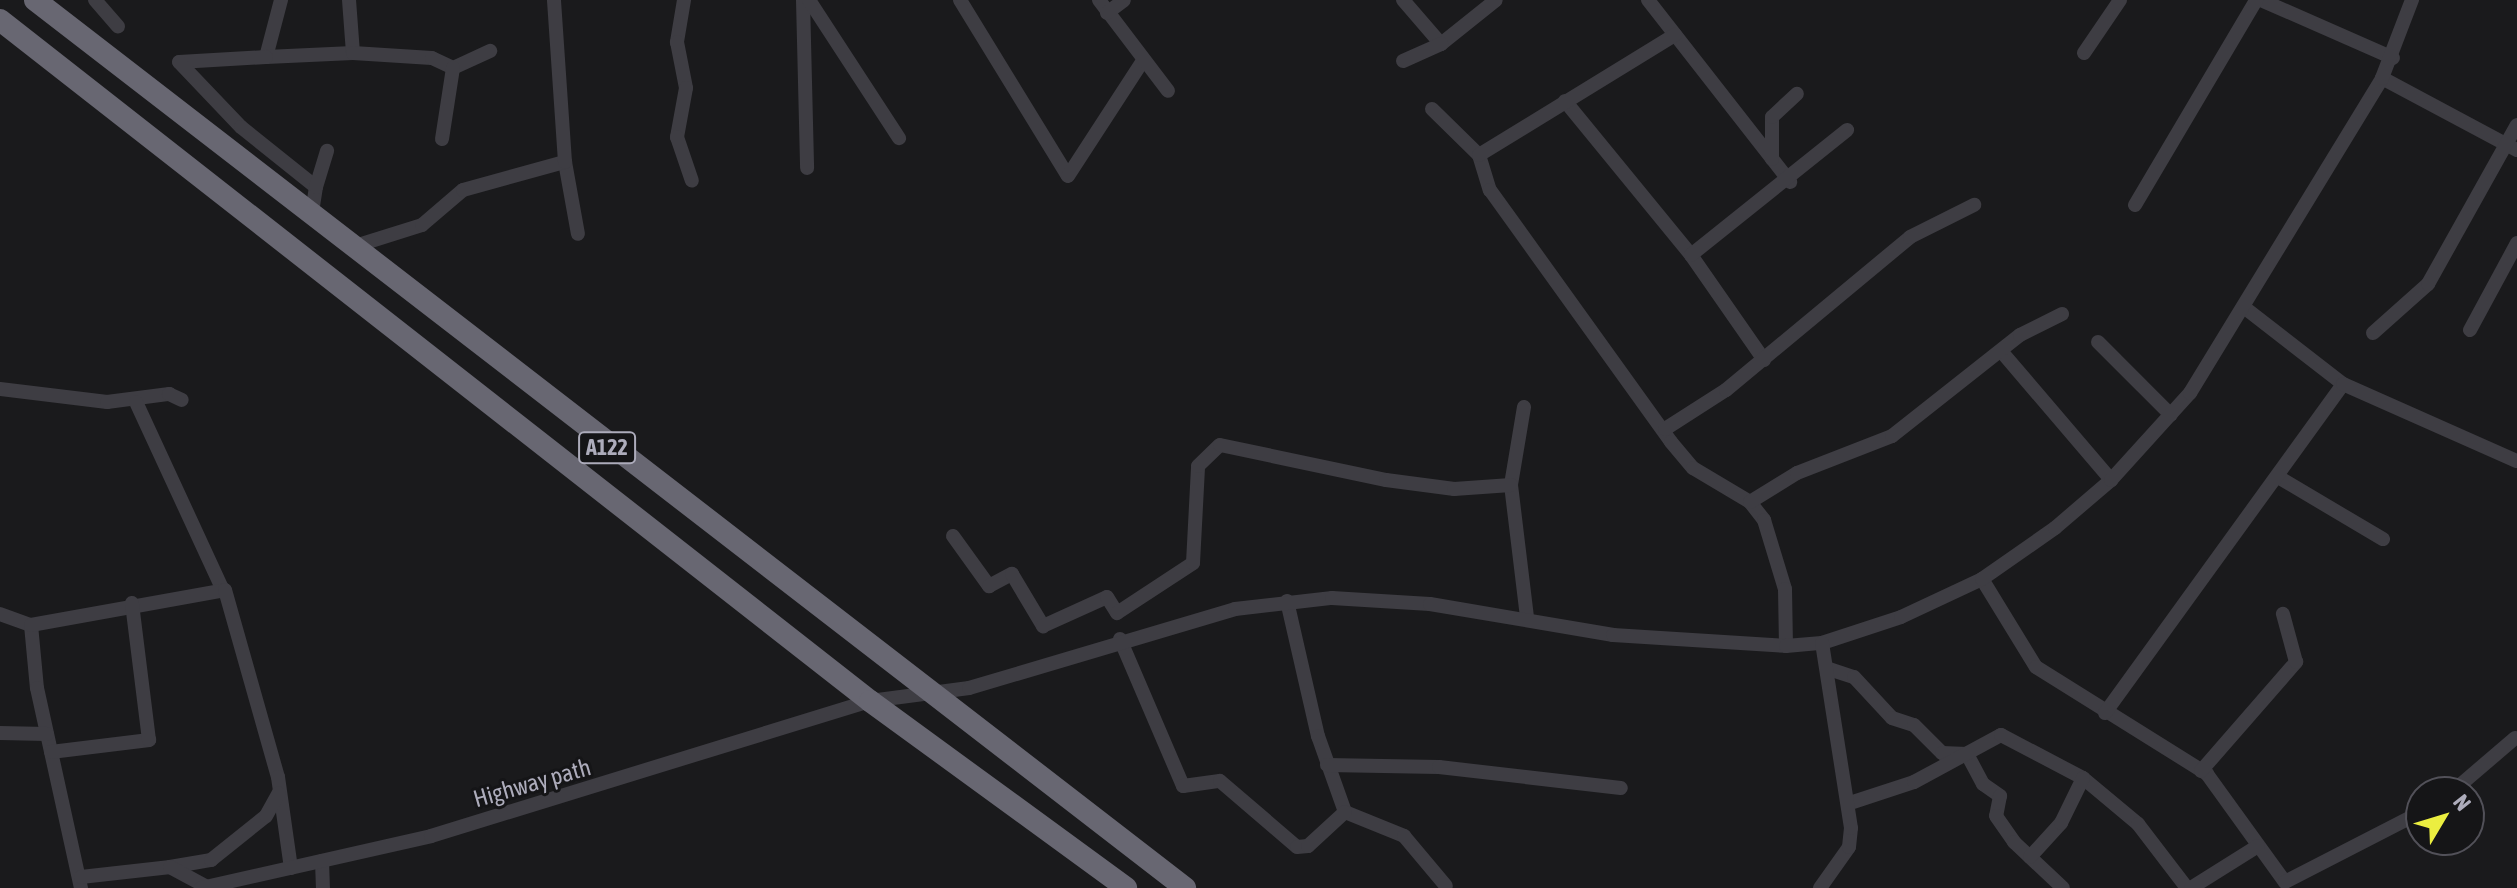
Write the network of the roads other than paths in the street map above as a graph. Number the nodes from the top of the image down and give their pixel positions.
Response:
1 (35, 0) edge
2 (95, 0) edge
3 (281, 0) edge
4 (349, 0) edge
5 (554, 0) edge
6 (684, 0) edge
7 (806, 0) edge
8 (960, 0) edge
9 (1124, 0) edge
10 (1403, 0) edge
11 (1496, 0) edge
12 (1648, 0) edge
13 (2120, 0) edge
14 (2258, 0) edge
15 (2412, 0) edge
16 (1103, 6) edge
17 (0, 20) edge
18 (118, 26) dead end
19 (1675, 35) junction
20 (1441, 44) junction
21 (490, 51) dead end
22 (353, 53) junction
23 (2084, 53) dead end
24 (266, 57) junction
25 (2393, 58) junction
26 (1403, 61) dead end
27 (1142, 62) junction
28 (453, 68) junction
29 (2382, 78) junction
30 (1168, 91) dead end
31 (1797, 94) dead end
32 (1565, 101) junction
33 (1432, 109) dead end
34 (2517, 125) edge
35 (1847, 130) dead end
36 (899, 138) dead end
37 (442, 139) dead end
38 (2512, 145) edge
39 (327, 151) dead end
40 (1479, 155) junction
41 (1772, 159) junction
42 (565, 162) junction
43 (807, 168) dead end
44 (692, 181) dead end
45 (1790, 182) junction
46 (316, 187) junction
47 (1974, 205) dead end
48 (2135, 205) dead end
49 (311, 217) junction
50 (578, 234) dead end
51 (2517, 243) edge
52 (352, 247) junction
53 (1691, 255) junction
54 (2245, 308) junction
55 (2062, 314) dead end
56 (2470, 330) dead end
57 (2373, 333) dead end
58 (2098, 342) dead end
59 (2001, 351) junction
60 (1764, 360) junction
61 (2343, 384) junction
62 (0, 389) edge
63 (182, 400) dead end
64 (136, 402) junction
65 (1524, 407) dead end
66 (2171, 415) junction
67 (1665, 429) junction
68 (2517, 461) edge
69 (2278, 477) junction
70 (2111, 480) junction
71 (1511, 485) junction
72 (1750, 502) junction
73 (953, 536) dead end
74 (2383, 539) dead end
75 (1982, 579) junction
76 (222, 588) junction
77 (1287, 601) junction
78 (132, 603) junction
79 (0, 614) edge
80 (2283, 614) dead end
81 (1527, 618) junction
82 (31, 625) junction
83 (1120, 639) junction
84 (1822, 643) junction
85 (1786, 646) junction
86 (1829, 669) junction
87 (923, 689) junction
88 (2121, 698) junction
89 (870, 701) junction
90 (2105, 713) junction
91 (0, 733) edge
92 (47, 734) junction
93 (2515, 738) dead end
94 (51, 752) junction
95 (1967, 754) junction
96 (2174, 760) junction
97 (1327, 765) junction
98 (2201, 771) junction
99 (2471, 776) edge
100 (2083, 778) junction
101 (1621, 788) dead end
102 (279, 793) junction
103 (1850, 803) junction
104 (1345, 812) junction
105 (2405, 821) edge
106 (2258, 846) junction
107 (2030, 857) junction
108 (322, 861) junction
109 (170, 867) junction
110 (291, 868) junction
111 (81, 882) edge
112 (1446, 886) dead end
113 (204, 888) edge
114 (323, 888) edge
115 (1126, 888) edge
116 (1185, 888) edge
117 (1820, 888) edge
118 (2063, 888) edge
119 (2189, 888) edge

1 - 49 highway, A122
2 - 18 street
3 - 24 street
4 - 22 street
5 - 42 street
6 - 44 street
7 - 36 street
7 - 43 street
8 - 27 street
9 - 16 street
10 - 20 street
11 - 20 street
12 - 19 street
13 - 23 street
14 - 25 street
14 - 48 street
15 - 25 street, Highway path
16 - 27 street
17 - 89 highway, A122
19 - 32 street
19 - 41 street
20 - 26 street
21 - 28 street
22 - 24 street
22 - 28 street
24 - 46 street
25 - 29 street, Highway path
27 - 30 street
28 - 37 street
29 - 38 street
29 - 54 street, Highway path
31 - 41 street
32 - 40 street
32 - 53 street
33 - 40 street
34 - 38 street
35 - 45 street
38 - 57 street
39 - 46 street
40 - 67 street
41 - 45 street
42 - 50 street
42 - 52 street
45 - 53 street
46 - 49 street
47 - 60 street
49 - 52 highway, A122
51 - 56 street
52 - 87 highway, A122
53 - 60 street
54 - 61 street
54 - 66 street, Highway path
55 - 59 street
58 - 66 street
59 - 70 street
59 - 72 street
60 - 67 street
61 - 68 street
61 - 69 street
62 - 64 street
63 - 64 street
64 - 76 street
65 - 71 street
66 - 70 street, Highway path
67 - 72 street
69 - 74 street
69 - 88 street
70 - 75 street, Highway path
71 - 73 street
71 - 81 street
72 - 85 street
75 - 84 street, Highway path
75 - 90 street
76 - 78 street
76 - 102 street
77 - 81 street, Highway path
77 - 83 street, Highway path
77 - 97 street
78 - 82 street
78 - 94 street
79 - 82 street
80 - 98 street
81 - 85 street, Highway path
82 - 92 street
83 - 87 street, Highway path
83 - 104 street
84 - 85 street, Highway path
84 - 86 street
86 - 95 street
86 - 103 street
87 - 89 street, Highway path
87 - 116 highway, A122
88 - 90 street
88 - 96 street
89 - 108 street, Highway path
89 - 115 highway, A122
90 - 96 street
91 - 92 street
92 - 94 street
93 - 99 street
94 - 111 street
95 - 100 street
95 - 103 street
95 - 107 street
96 - 98 street
97 - 101 street
97 - 104 street
98 - 106 street
100 - 107 street
100 - 119 street
102 - 109 street
102 - 110 street
103 - 117 street
104 - 112 street
105 - 106 street
106 - 119 street
107 - 118 street
108 - 110 street, Highway path
108 - 114 street
109 - 111 street
109 - 113 street
110 - 113 street, Highway path

